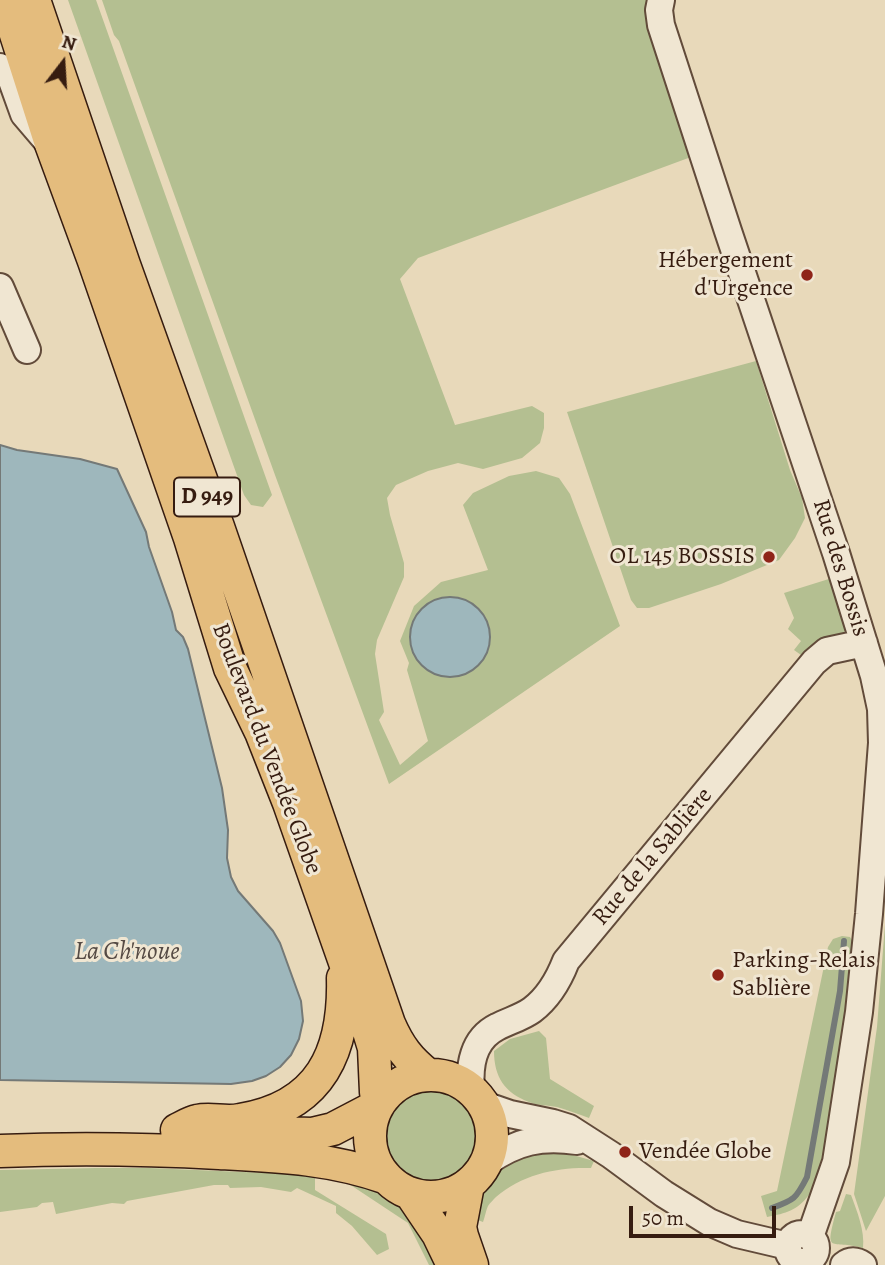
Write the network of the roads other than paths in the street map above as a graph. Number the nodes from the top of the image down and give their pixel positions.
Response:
1 (5, 0) edge
2 (34, 0) edge
3 (661, 0) edge
4 (0, 67) edge
5 (51, 144) junction
6 (0, 287) edge
7 (27, 350) dead end
8 (864, 643) junction
9 (342, 955) junction
10 (429, 1075) junction
11 (477, 1097) junction
12 (378, 1105) junction
13 (0, 1129) edge
14 (177, 1130) junction
15 (593, 1144) junction
16 (0, 1151) edge
17 (477, 1173) junction
18 (399, 1186) junction
19 (812, 1251) edge
20 (453, 1265) edge
21 (472, 1265) edge
22 (844, 1265) edge
23 (863, 1265) edge

1 - 5 main road, Boulevard du Vendée Globe / D 949
2 - 10 main road, Boulevard du Vendée Globe / D 949
3 - 8 street, Rue des Bossis
4 - 5 street
5 - 9 main road, Boulevard du Vendée Globe / D 949
6 - 7 street
8 - 11 street, Rue de la Sablière
8 - 19 street, Rue des Bossis
9 - 12 main road, Boulevard du Vendée Globe / D 949
9 - 14 main road
10 - 11 main road
10 - 12 main road
11 - 15 street
11 - 17 main road
12 - 14 main road
12 - 18 main road
13 - 14 main road
15 - 17 street
15 - 19 street
16 - 18 main road
17 - 18 main road
17 - 21 main road
18 - 20 main road
22 - 23 street

